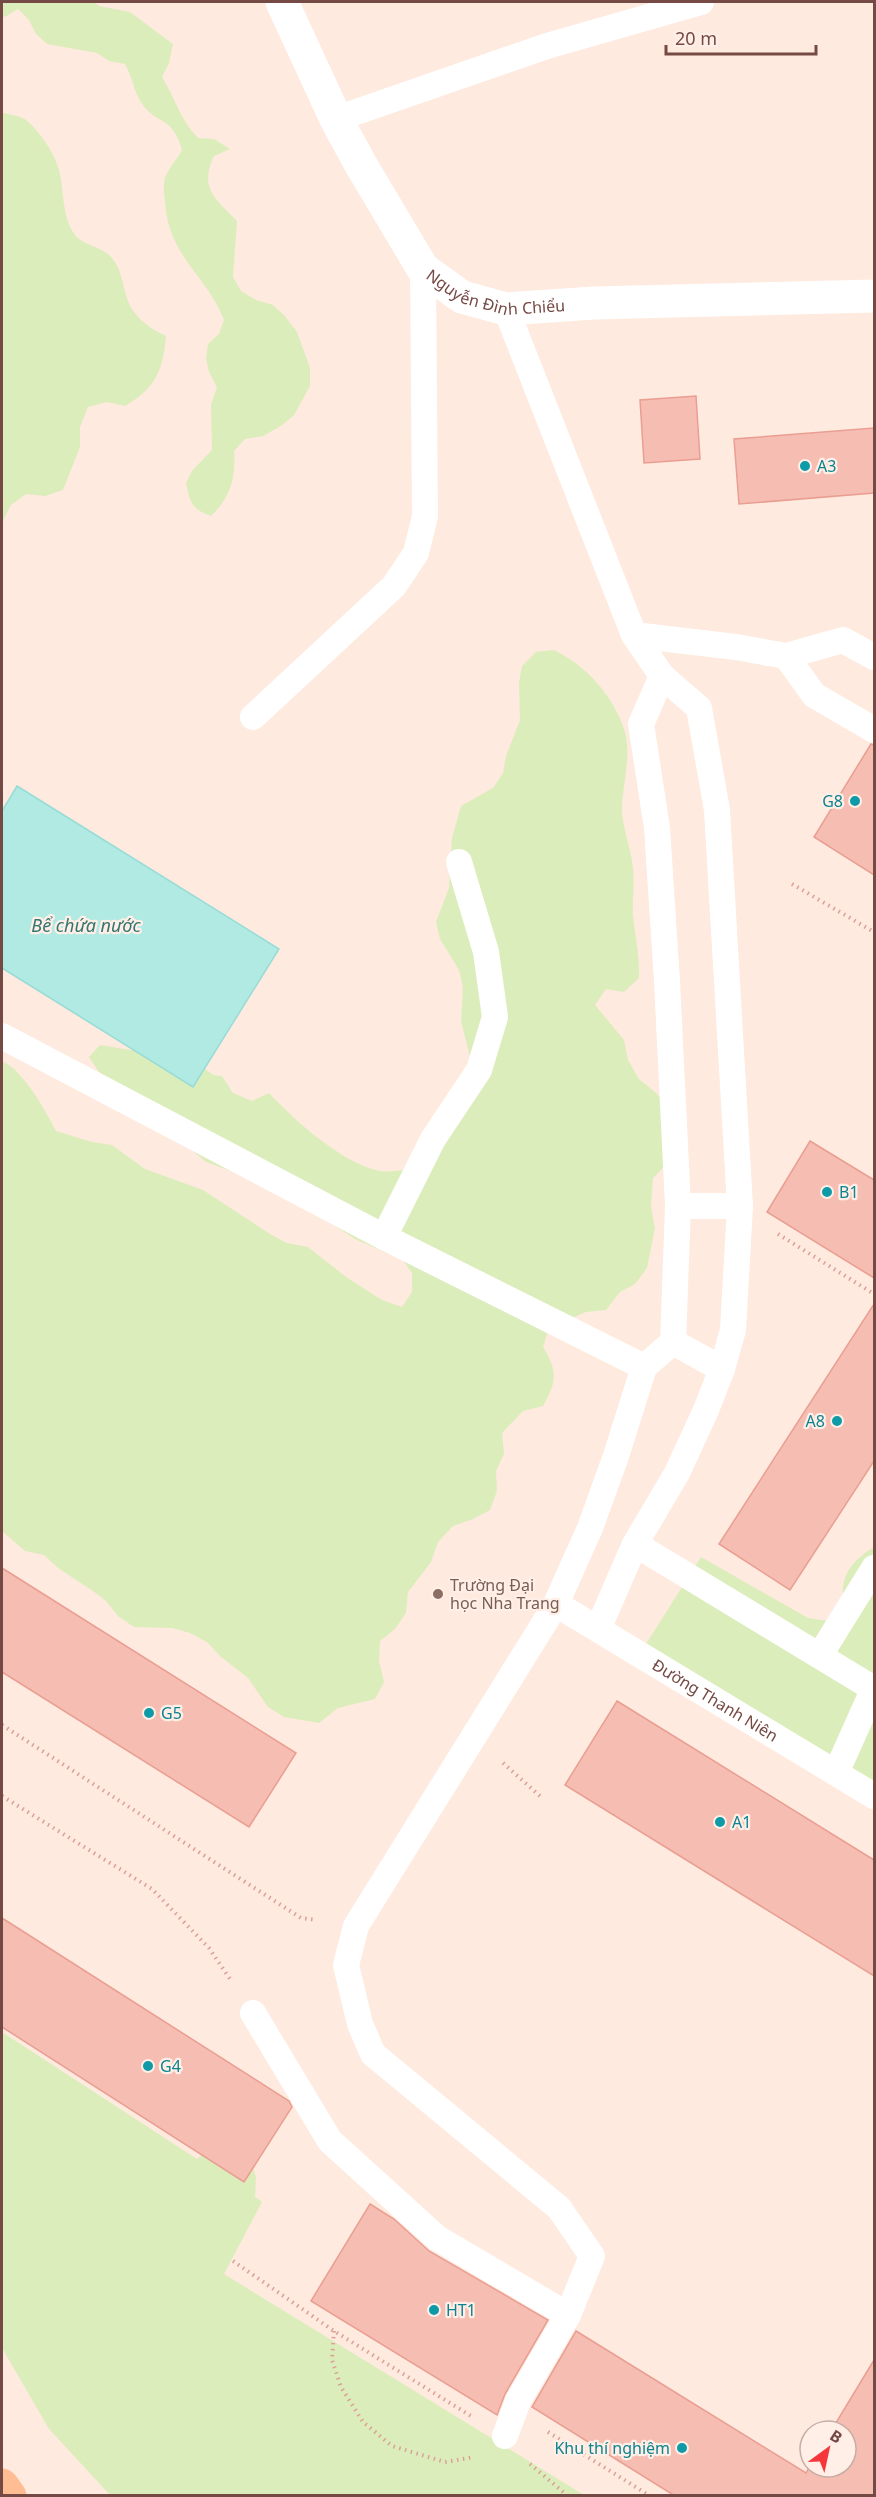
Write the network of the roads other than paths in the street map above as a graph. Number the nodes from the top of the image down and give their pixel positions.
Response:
1 (282, 2) edge
2 (701, 2) edge
3 (336, 118) junction
4 (423, 269) junction
5 (874, 296) edge
6 (506, 309) junction
7 (634, 635) junction
8 (786, 656) junction
9 (874, 657) edge
10 (662, 676) junction
11 (253, 717) dead end
12 (874, 730) edge
13 (459, 862) dead end
14 (2, 1036) edge
15 (678, 1206) junction
16 (740, 1206) junction
17 (384, 1237) junction
18 (673, 1342) junction
19 (644, 1367) junction
20 (722, 1369) junction
21 (635, 1544) junction
22 (874, 1568) edge
23 (867, 1598) edge
24 (556, 1604) junction
25 (598, 1629) junction
26 (820, 1655) junction
27 (874, 1688) edge
28 (836, 1773) junction
29 (874, 1796) edge
30 (253, 2013) road end
31 (568, 2315) junction
32 (505, 2436) road end
33 (2, 2485) edge
34 (10, 2496) edge

1 - 3 street, Nguyễn Đình Chiểu
2 - 3 lane
3 - 4 street, Nguyễn Đình Chiểu
4 - 6 street, Nguyễn Đình Chiểu
4 - 11 lane
5 - 6 street, Nguyễn Đình Chiểu
6 - 7 lane
7 - 8 lane
7 - 10 lane
8 - 9 lane
8 - 12 lane
10 - 15 lane
10 - 16 lane
13 - 17 lane
14 - 17 lane
15 - 16 lane
15 - 18 lane
16 - 20 lane
17 - 19 lane
18 - 19 lane
18 - 20 lane
19 - 24 lane
20 - 21 lane
21 - 25 lane
21 - 26 lane
22 - 23 lane
23 - 26 lane
24 - 25 lane, Đường Thanh Niên
24 - 31 lane
25 - 28 lane, Đường Thanh Niên
26 - 27 lane
27 - 28 lane
28 - 29 lane, Đường Thanh Niên
30 - 31 lane
31 - 32 lane
33 - 34 main road

